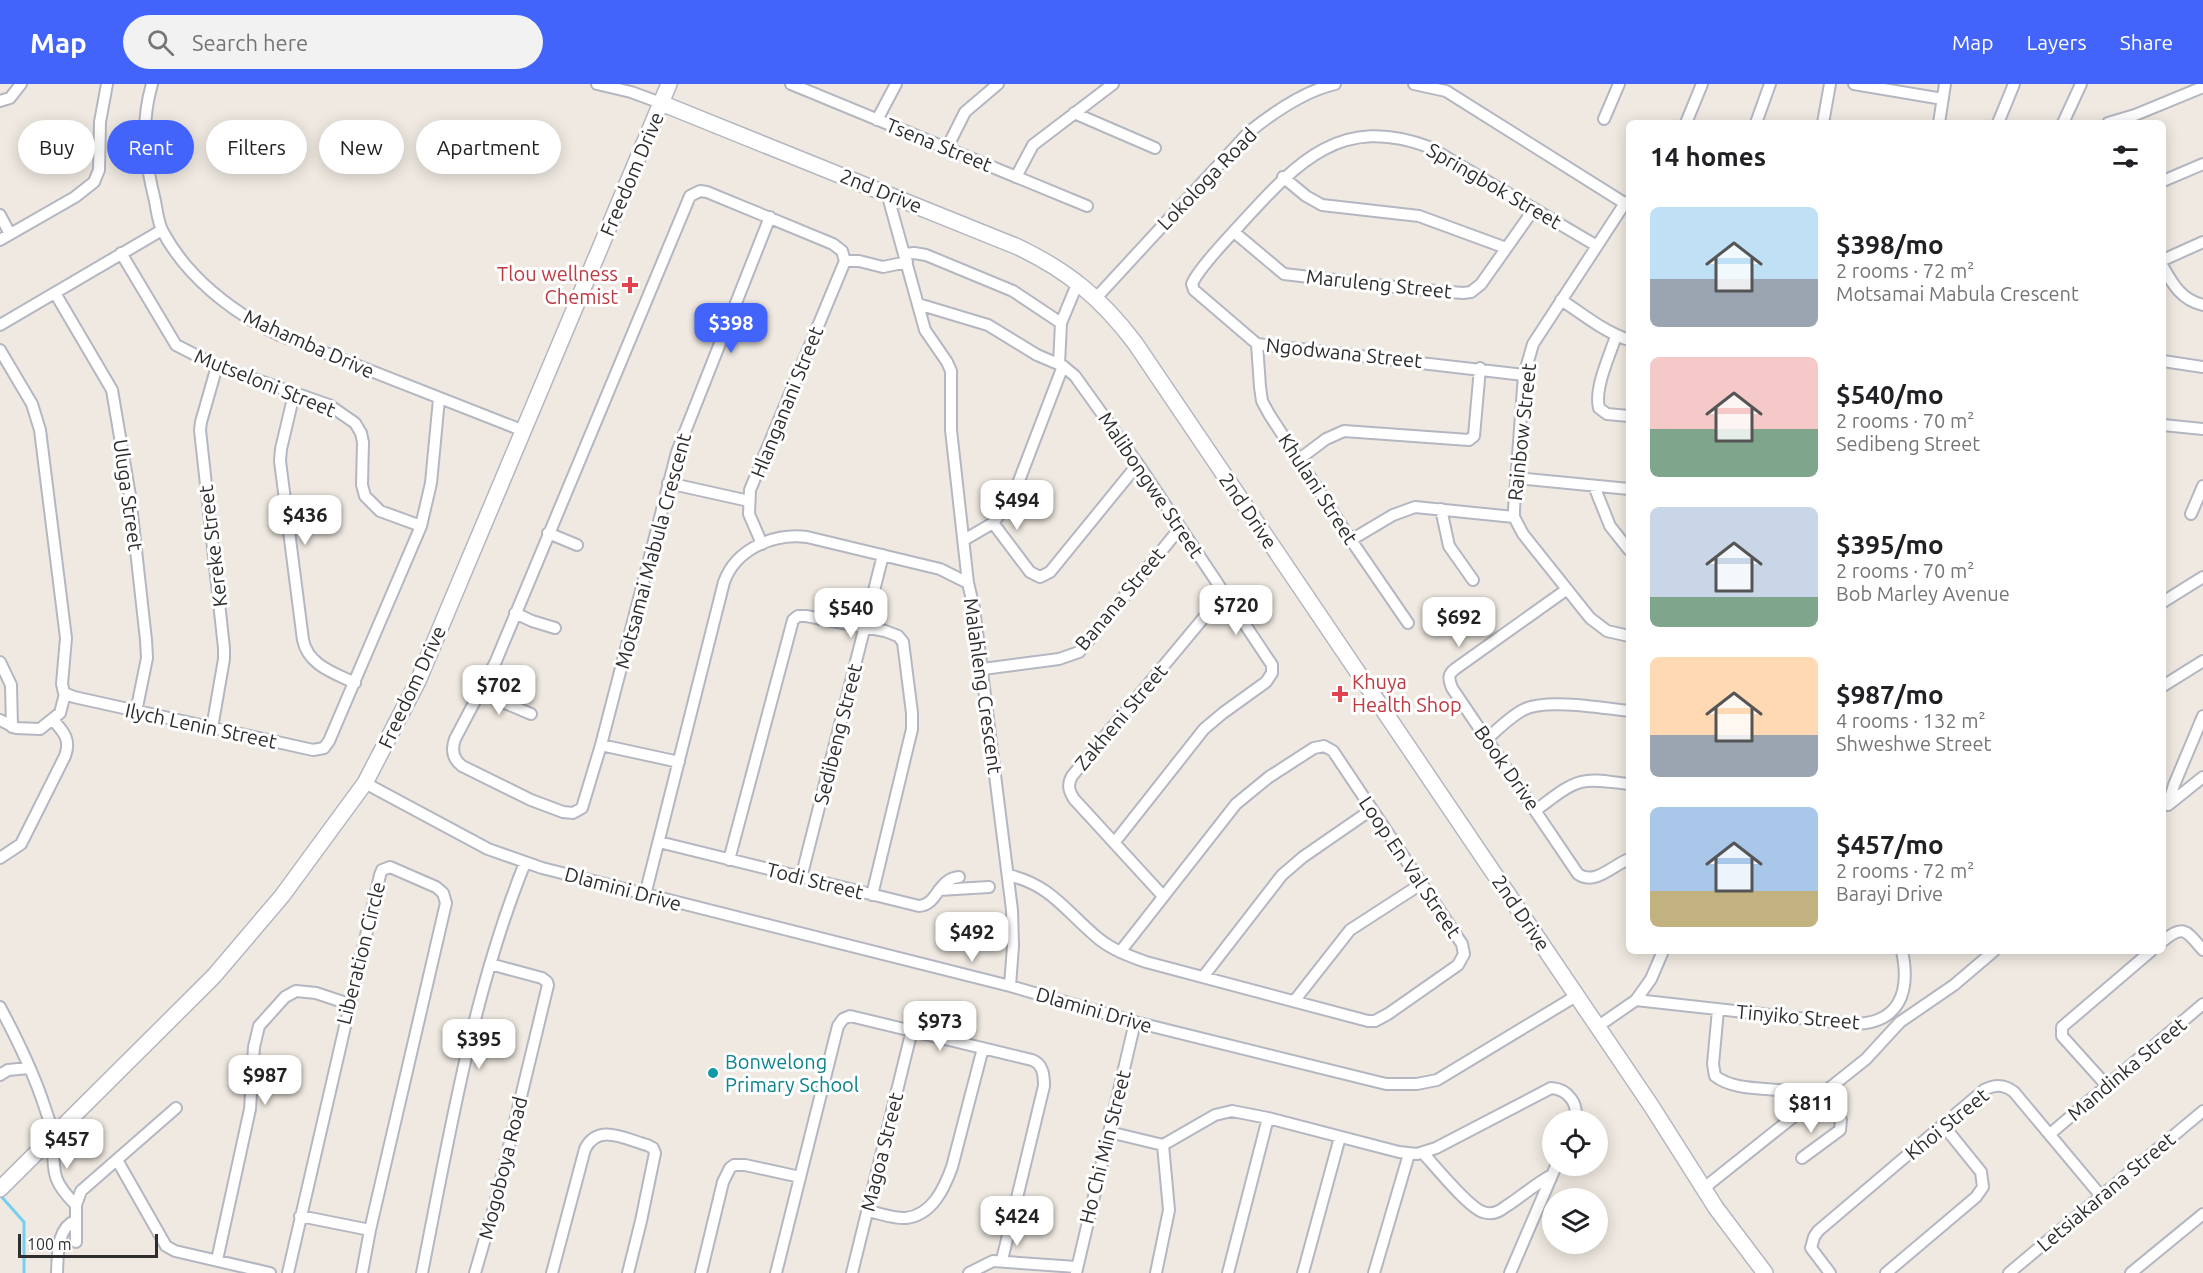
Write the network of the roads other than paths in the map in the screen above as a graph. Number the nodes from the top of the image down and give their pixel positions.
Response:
1 (21, 84) edge
2 (108, 84) edge
3 (152, 84) edge
4 (669, 84) edge
5 (791, 84) edge
6 (896, 84) edge
7 (998, 84) edge
8 (1113, 84) edge
9 (1335, 84) edge
10 (1414, 84) edge
11 (1619, 84) edge
12 (1702, 84) edge
13 (1770, 84) edge
14 (1830, 84) edge
15 (1854, 84) edge
16 (1945, 84) edge
17 (2014, 84) edge
18 (2081, 84) edge
19 (601, 85) edge
20 (1318, 86) edge
21 (1870, 86) edge
22 (2203, 87) edge
23 (1943, 99) junction
24 (0, 101) edge
25 (661, 103) junction
26 (1074, 113) junction
27 (1604, 119) dead end
28 (877, 120) junction
29 (1687, 120) edge
30 (1757, 120) edge
31 (1824, 120) edge
32 (1940, 120) edge
33 (1999, 120) edge
34 (2064, 120) edge
35 (2118, 120) edge
36 (947, 148) junction
37 (1155, 148) dead end
38 (2203, 164) edge
39 (1016, 177) junction
40 (1283, 177) junction
41 (2166, 180) edge
42 (887, 193) junction
43 (1626, 203) edge
44 (1087, 207) dead end
45 (1626, 207) edge
46 (1534, 209) junction
47 (0, 215) edge
48 (770, 217) junction
49 (162, 230) junction
50 (1234, 232) junction
51 (5, 237) edge
52 (2203, 242) edge
53 (1597, 246) junction
54 (1506, 248) junction
55 (121, 253) junction
56 (906, 258) junction
57 (2166, 259) edge
58 (845, 261) junction
59 (2166, 271) edge
60 (1194, 280) joint
61 (1078, 282) junction
62 (55, 293) junction
63 (1096, 298) junction
64 (1561, 300) junction
65 (918, 304) junction
66 (2203, 305) edge
67 (1060, 323) junction
68 (0, 325) edge
69 (1616, 336) junction
70 (1626, 339) edge
71 (1257, 344) junction
72 (0, 350) edge
73 (2166, 361) edge
74 (1061, 365) junction
75 (217, 366) junction
76 (2203, 367) edge
77 (1480, 368) junction
78 (1524, 375) junction
79 (294, 394) junction
80 (439, 399) junction
81 (1626, 416) edge
82 (2166, 425) edge
83 (2203, 429) edge
84 (524, 431) junction
85 (1298, 460) junction
86 (1138, 464) junction
87 (1516, 478) junction
88 (668, 483) junction
89 (1594, 486) junction
90 (2203, 486) edge
91 (1626, 489) edge
92 (749, 501) junction
93 (1442, 509) junction
94 (2191, 514) dead end
95 (1514, 517) junction
96 (993, 523) junction
97 (421, 526) junction
98 (1180, 528) junction
99 (548, 533) junction
100 (964, 540) junction
101 (1351, 540) junction
102 (762, 544) junction
103 (577, 545) dead end
104 (1626, 546) edge
105 (883, 555) junction
106 (2203, 577) edge
107 (1473, 580) dead end
108 (968, 583) junction
109 (1566, 590) junction
110 (1225, 592) junction
111 (2166, 600) edge
112 (515, 613) junction
113 (1408, 623) dead end
114 (865, 627) junction
115 (555, 628) dead end
116 (1626, 635) edge
117 (0, 662) edge
118 (2203, 662) edge
119 (983, 669) junction
120 (355, 683) junction
121 (2166, 684) edge
122 (481, 688) junction
123 (65, 694) junction
124 (1626, 711) edge
125 (136, 712) junction
126 (531, 714) dead end
127 (2203, 716) edge
128 (0, 720) edge
129 (53, 720) junction
130 (12, 727) junction
131 (212, 728) junction
132 (1487, 739) junction
133 (601, 745) junction
134 (679, 762) junction
135 (2203, 777) edge
136 (365, 783) junction
137 (1626, 784) edge
138 (2166, 807) edge
139 (1371, 810) junction
140 (1536, 810) junction
141 (659, 842) junction
142 (1114, 843) junction
143 (0, 858) edge
144 (729, 860) junction
145 (1626, 861) edge
146 (525, 863) junction
147 (1008, 875) junction
148 (959, 877) dead end
149 (801, 878) junction
150 (1421, 884) junction
151 (989, 887) dead end
152 (939, 890) junction
153 (645, 895) junction
154 (872, 895) junction
155 (1163, 896) junction
156 (2166, 938) edge
157 (2203, 950) edge
158 (1120, 952) junction
159 (1662, 954) edge
160 (1902, 954) edge
161 (1990, 954) edge
162 (2147, 954) edge
163 (490, 963) junction
164 (1203, 977) junction
165 (1010, 986) junction
166 (1576, 996) junction
167 (1295, 1000) junction
168 (1636, 1000) junction
169 (349, 1004) junction
170 (2203, 1004) edge
171 (0, 1006) edge
172 (1718, 1010) junction
173 (1891, 1013) junction
174 (1135, 1022) junction
175 (1900, 1022) junction
176 (1597, 1027) junction
177 (912, 1030) junction
178 (983, 1048) junction
179 (29, 1068) junction
180 (0, 1075) edge
181 (2107, 1086) junction
182 (1815, 1098) junction
183 (176, 1107) dead end
184 (1576, 1110) edge
185 (2203, 1111) edge
186 (1268, 1118) junction
187 (1943, 1125) junction
188 (1110, 1132) junction
189 (2050, 1134) junction
190 (54, 1137) junction
191 (1340, 1137) junction
192 (1163, 1145) junction
193 (1423, 1153) junction
194 (1409, 1154) junction
195 (1802, 1158) dead end
196 (117, 1160) junction
197 (1546, 1176) edge
198 (1551, 1176) edge
199 (800, 1177) junction
200 (1704, 1188) junction
201 (0, 1190) edge
202 (2101, 1196) junction
203 (76, 1206) junction
204 (868, 1211) junction
205 (2203, 1214) edge
206 (300, 1216) junction
207 (76, 1220) junction
208 (370, 1230) junction
209 (76, 1242) dead end
210 (217, 1260) junction
211 (1002, 1260) junction
212 (1076, 1270) edge
213 (57, 1273) edge
214 (270, 1273) edge
215 (288, 1273) edge
216 (362, 1273) edge
217 (422, 1273) edge
218 (475, 1273) edge
219 (552, 1273) edge
220 (628, 1273) edge
221 (701, 1273) edge
222 (776, 1273) edge
223 (852, 1273) edge
224 (969, 1273) edge
225 (1156, 1273) edge
226 (1228, 1273) edge
227 (1304, 1273) edge
228 (1374, 1273) edge
229 (1510, 1273) edge
230 (1765, 1273) edge
231 (1830, 1273) edge
232 (1886, 1273) edge
233 (2009, 1273) edge
234 (2131, 1273) edge

1 - 24 street
2 - 51 street
3 - 49 street, Mahamba Drive
4 - 25 street, Freedom Drive
5 - 28 street, Tsena Street
6 - 28 street
7 - 36 street
8 - 26 street
9 - 20 street, Lokologa Road
10 - 43 street
11 - 27 street
12 - 29 street
13 - 30 street
14 - 31 street
15 - 21 street
16 - 23 street
17 - 33 street
18 - 34 street
19 - 25 street
20 - 63 street, Lokologa Road
21 - 23 street
22 - 35 street
23 - 32 street
25 - 42 street, 2nd Drive
25 - 84 street, Freedom Drive
26 - 37 street
26 - 39 street
28 - 36 street, Tsena Street
36 - 39 street, Tsena Street
38 - 41 street
39 - 44 street, Tsena Street
40 - 46 street, Springbok Street
40 - 50 street, Springbok Street
40 - 54 street
42 - 56 street
42 - 61 street, 2nd Drive
45 - 53 street, Rainbow Street
46 - 53 street, Springbok Street
46 - 54 street, Maruleng Street
47 - 51 street
48 - 58 street
48 - 88 street, Motsamai Mabula Crescent
48 - 99 street, Motsamai Mabula Crescent
49 - 55 street
49 - 80 street, Mahamba Drive
50 - 54 street, Maruleng Street
50 - 60 street, Springbok Street
52 - 57 street
53 - 64 street, Rainbow Street
55 - 62 street
55 - 75 street, Mutseloni Street
56 - 58 street
56 - 65 street
56 - 67 street
58 - 92 street, Hlanganani Street
59 - 66 street
60 - 71 street, Ngodwana Street
61 - 63 street, 2nd Drive
61 - 67 street
62 - 68 street
62 - 125 street, Uluga Street
63 - 166 street, 2nd Drive
64 - 69 street
64 - 78 street, Rainbow Street
65 - 74 street
65 - 100 street
67 - 74 street
69 - 70 street
69 - 81 street
71 - 77 street, Ngodwana Street
71 - 85 street, Khulani Street
72 - 123 street
73 - 76 street
74 - 86 street, Malibongwe Street
74 - 96 street
75 - 79 street, Mutseloni Street
75 - 131 street, Kereke Street
77 - 78 street, Ngodwana Street
77 - 85 street
78 - 87 street, Rainbow Street
79 - 97 street, Mutseloni Street
79 - 120 street
80 - 84 street, Mahamba Drive
80 - 97 street, Ilych Lenin Street
82 - 83 street
84 - 136 street, Freedom Drive
85 - 101 street, Khulani Street
86 - 96 street
86 - 98 street, Malibongwe Street
87 - 89 street
87 - 95 street, Rainbow Street
88 - 92 street
88 - 133 street, Motsamai Mabula Crescent
89 - 91 street
89 - 104 street
90 - 94 street
92 - 102 street, Hlanganani Street
93 - 95 street
93 - 101 street
93 - 107 street
95 - 109 street, Rainbow Street
96 - 100 street
97 - 120 street, Ilych Lenin Street
98 - 110 street, Malibongwe Street
98 - 119 street, Banana Street
99 - 103 street
99 - 112 street, Motsamai Mabula Crescent
100 - 108 street
101 - 113 street, Khulani Street
102 - 105 street, Malahleng Crescent
102 - 134 street, Malahleng Crescent
105 - 108 street, Malahleng Crescent
105 - 114 street, Sedibeng Street
106 - 111 street
108 - 119 street, Malahleng Crescent
109 - 116 street, Rainbow Street
109 - 132 street, Book Drive
110 - 142 street, Zakheni Street
110 - 142 street, Malibongwe Street
112 - 115 street
112 - 122 street, Motsamai Mabula Crescent
114 - 144 street
114 - 149 street, Sedibeng Street
114 - 154 street
117 - 130 street
118 - 121 street
119 - 147 street, Malahleng Crescent
120 - 131 street, Ilych Lenin Street
122 - 126 street
122 - 133 street, Motsamai Mabula Crescent
123 - 125 street, Ilych Lenin Street
123 - 129 street
124 - 132 street
125 - 131 street, Ilych Lenin Street
127 - 138 street
128 - 130 street
129 - 130 street
129 - 143 street
132 - 140 street, Book Drive
133 - 134 street
134 - 141 street, Malahleng Crescent
135 - 138 street
136 - 146 street, Dlamini Drive
136 - 190 street, Freedom Drive
137 - 140 street
139 - 150 street, Loop En Val Street
139 - 155 street, Loop En Val Street
139 - 164 street
140 - 145 street, Book Drive
141 - 144 street, Todi Street
141 - 153 street, Malahleng Crescent
142 - 155 street, Zakheni Street
144 - 149 street, Todi Street
146 - 153 street, Dlamini Drive
146 - 163 street
147 - 158 street, Loop En Val Street
147 - 165 street, Malahleng Crescent
148 - 152 street, Todi Street
149 - 154 street, Todi Street
150 - 167 street
150 - 167 street, Loop En Val Street
151 - 152 street
152 - 154 street, Todi Street
153 - 165 street, Dlamini Drive
155 - 158 street, Loop En Val Street
156 - 157 street
158 - 164 street, Loop En Val Street
159 - 168 street
160 - 173 street
161 - 175 street
162 - 181 street
163 - 217 street
163 - 218 street, Mogoboya Road
164 - 167 street, Loop En Val Street
165 - 174 street, Dlamini Drive
166 - 174 street, Dlamini Drive
166 - 176 street, 2nd Drive
168 - 172 street, Tinyiko Street
168 - 176 street
169 - 206 street, Liberation Circle
169 - 208 street, Liberation Circle
169 - 210 street
170 - 181 street, Mandinka Street
171 - 179 street
172 - 173 street, Tinyiko Street
172 - 182 street
173 - 175 street
174 - 188 street, Ho Chi Min Street
175 - 182 street
176 - 200 street, 2nd Drive
177 - 178 street
177 - 199 street
177 - 204 street, Magoa Street
178 - 204 street
178 - 211 street
179 - 180 street
179 - 190 street
181 - 189 street, Mandinka Street
182 - 195 street
182 - 200 street
183 - 196 street
184 - 193 street
185 - 202 street, Letsiakarana Street
186 - 191 street
186 - 192 street
186 - 226 street
187 - 189 street, Khoi Street
187 - 231 street, Khoi Street
187 - 232 street
188 - 192 street
188 - 212 street, Ho Chi Min Street
189 - 202 street, Khoi Street
190 - 201 street, Freedom Drive
190 - 203 street
191 - 194 street
191 - 227 street
192 - 225 street
193 - 194 street
193 - 197 street
194 - 228 street
196 - 203 street
196 - 210 street
198 - 229 street
199 - 221 street
199 - 222 street
200 - 230 street, 2nd Drive
202 - 233 street, Letsiakarana Street
203 - 207 street
204 - 223 street, Magoa Street
205 - 234 street
206 - 208 street
206 - 215 street, Liberation Circle
207 - 209 street
207 - 213 street
208 - 216 street, Liberation Circle
210 - 214 street
211 - 212 street
211 - 224 street
219 - 220 street

